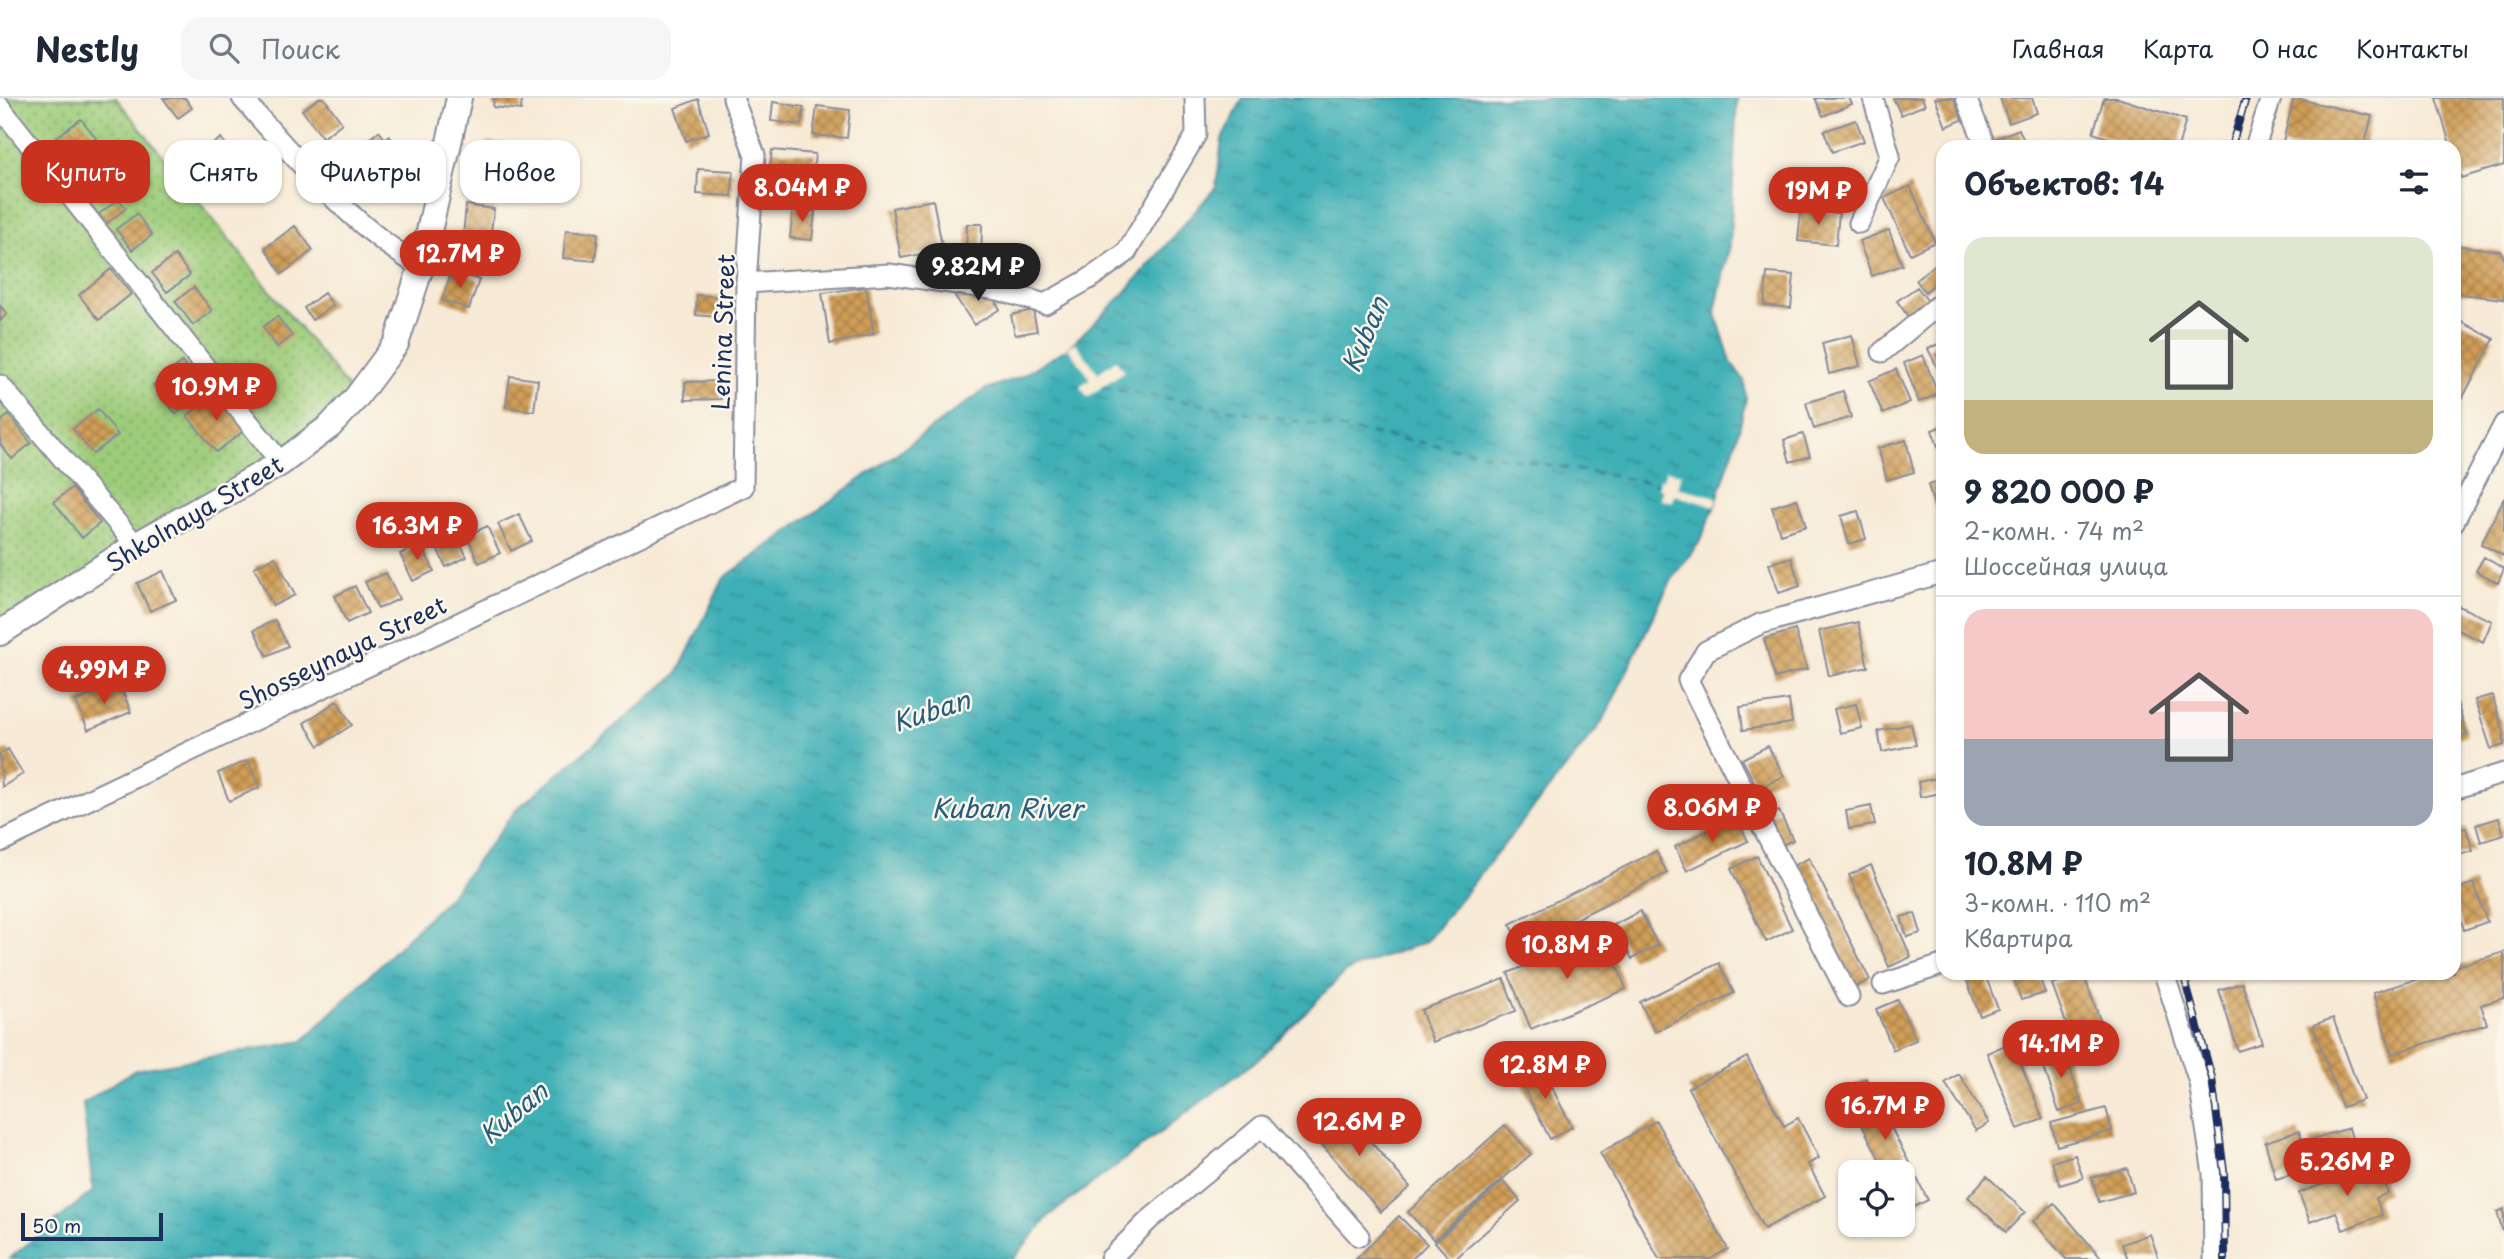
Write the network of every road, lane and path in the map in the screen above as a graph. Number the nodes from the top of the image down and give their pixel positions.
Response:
1 (242, 98) edge
2 (458, 98) edge
3 (733, 98) edge
4 (1195, 98) edge
5 (1873, 98) edge
6 (1966, 98) edge
7 (2271, 98) edge
8 (0, 107) edge
9 (1983, 140) edge
10 (2257, 140) edge
11 (1859, 223) dead end
12 (421, 267) junction
13 (746, 284) junction
14 (1936, 307) edge
15 (1882, 352) dead end
16 (0, 385) edge
17 (2504, 424) edge
18 (281, 463) junction
19 (743, 487) joint
20 (2461, 508) edge
21 (136, 545) junction
22 (1936, 575) edge
23 (0, 633) edge
24 (2504, 773) edge
25 (2461, 787) edge
26 (0, 842) edge
27 (1936, 967) edge
28 (2166, 980) edge
29 (1883, 984) dead end
30 (1849, 997) dead end
31 (1359, 1236) dead end
32 (1110, 1259) edge
33 (2214, 1259) edge

1 - 12 street
2 - 12 street, Shkolnaya Street
3 - 13 street, Lenina Street
4 - 13 street
5 - 11 street
6 - 9 street
7 - 10 street
8 - 18 street
12 - 18 street, Shkolnaya Street
13 - 19 street, Lenina Street
14 - 15 street
16 - 21 street
17 - 20 street
18 - 21 street, Shkolnaya Street
19 - 26 street, Shosseynaya Street
21 - 23 street, Shkolnaya Street
22 - 30 street
24 - 25 street
27 - 29 street
28 - 33 street
31 - 32 street

